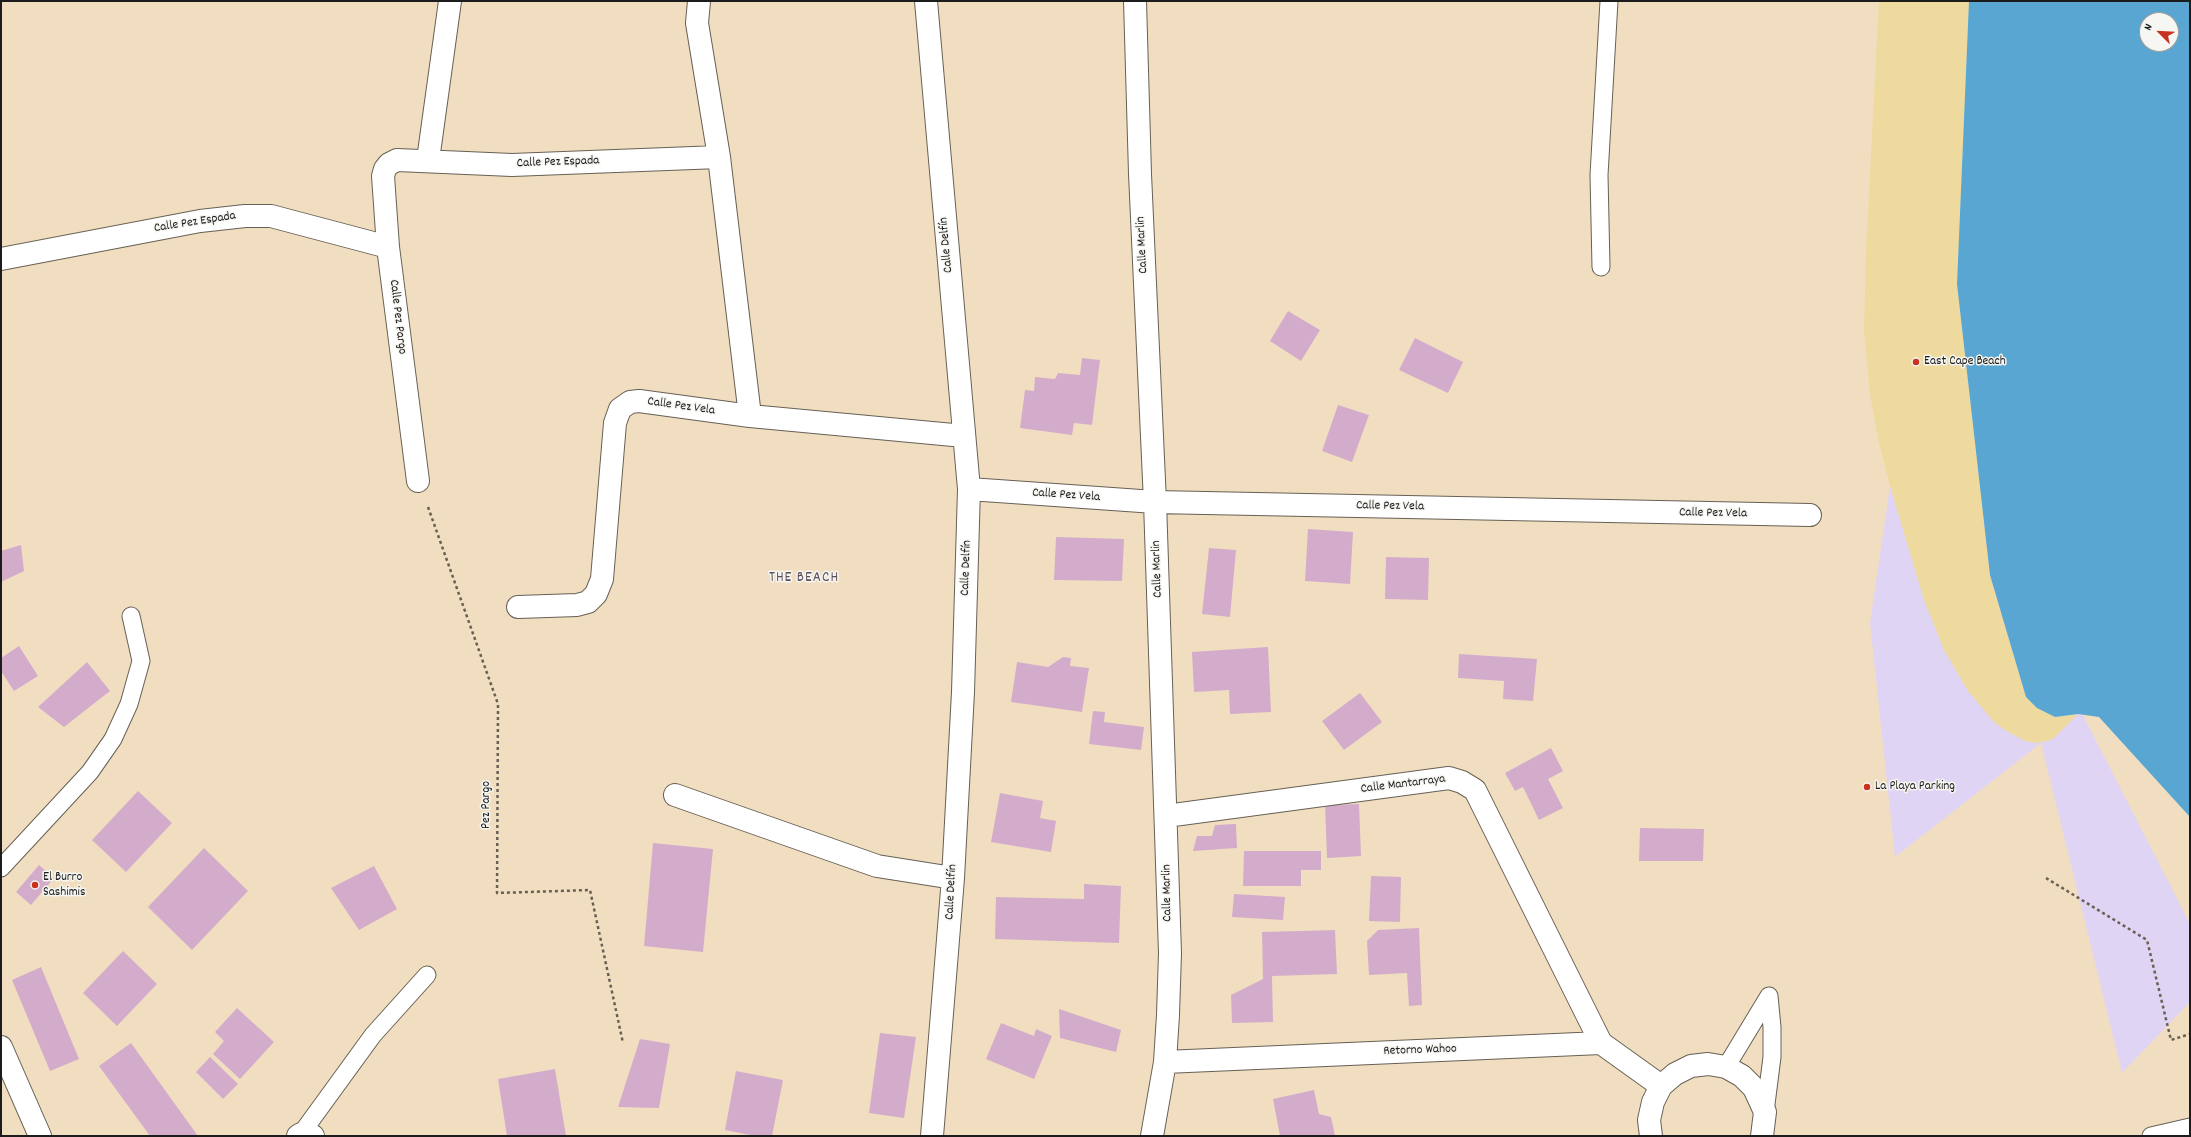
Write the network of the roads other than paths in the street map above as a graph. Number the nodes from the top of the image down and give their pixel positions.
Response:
1 (450, 1) edge
2 (699, 1) edge
3 (926, 1) edge
4 (1135, 1) edge
5 (1609, 1) edge
6 (719, 157) junction
7 (397, 160) joint
8 (428, 160) junction
9 (388, 247) junction
10 (1, 259) edge
11 (1601, 267) dead end
12 (750, 416) junction
13 (964, 436) junction
14 (418, 481) road end
15 (969, 489) junction
16 (1155, 502) junction
17 (1810, 516) dead end
18 (518, 607) dead end
19 (131, 616) dead end
20 (675, 796) dead end
21 (1166, 816) junction
22 (1, 868) edge
23 (953, 878) junction
24 (427, 974) dead end
25 (1601, 1043) junction
26 (1, 1047) edge
27 (1165, 1062) junction
28 (1726, 1067) junction
29 (1661, 1086) junction
30 (2190, 1127) edge
31 (1764, 1129) edge
32 (1648, 1131) edge
33 (304, 1135) edge
34 (40, 1136) edge
35 (932, 1136) edge
36 (1152, 1136) edge
37 (2151, 1136) edge

1 - 8 street
2 - 6 street
3 - 13 street, Calle Delfín
4 - 16 street, Calle Marlin
5 - 11 lane
6 - 8 street, Calle Pez Espada
6 - 12 street
7 - 8 street, Calle Pez Espada
7 - 9 street, Calle Pez Pargo
9 - 10 street, Calle Pez Espada
9 - 14 street, Calle Pez Pargo
12 - 13 street, Calle Pez Vela
12 - 18 street, Calle Pez Vela
13 - 15 street, Calle Delfín
15 - 16 street, Calle Pez Vela
15 - 23 street, Calle Delfín
16 - 17 street, Calle Pez Vela
16 - 21 street, Calle Marlin
19 - 22 lane
20 - 23 street
21 - 25 street, Calle Mantarraya
21 - 27 street, Calle Marlin
23 - 35 street, Calle Delfín
24 - 33 lane
25 - 27 street, Retorno Wahoo
25 - 29 street
26 - 34 street
27 - 36 street, Calle Marlin
28 - 29 street
28 - 31 street
28 - 31 lane
29 - 32 street
30 - 37 lane

